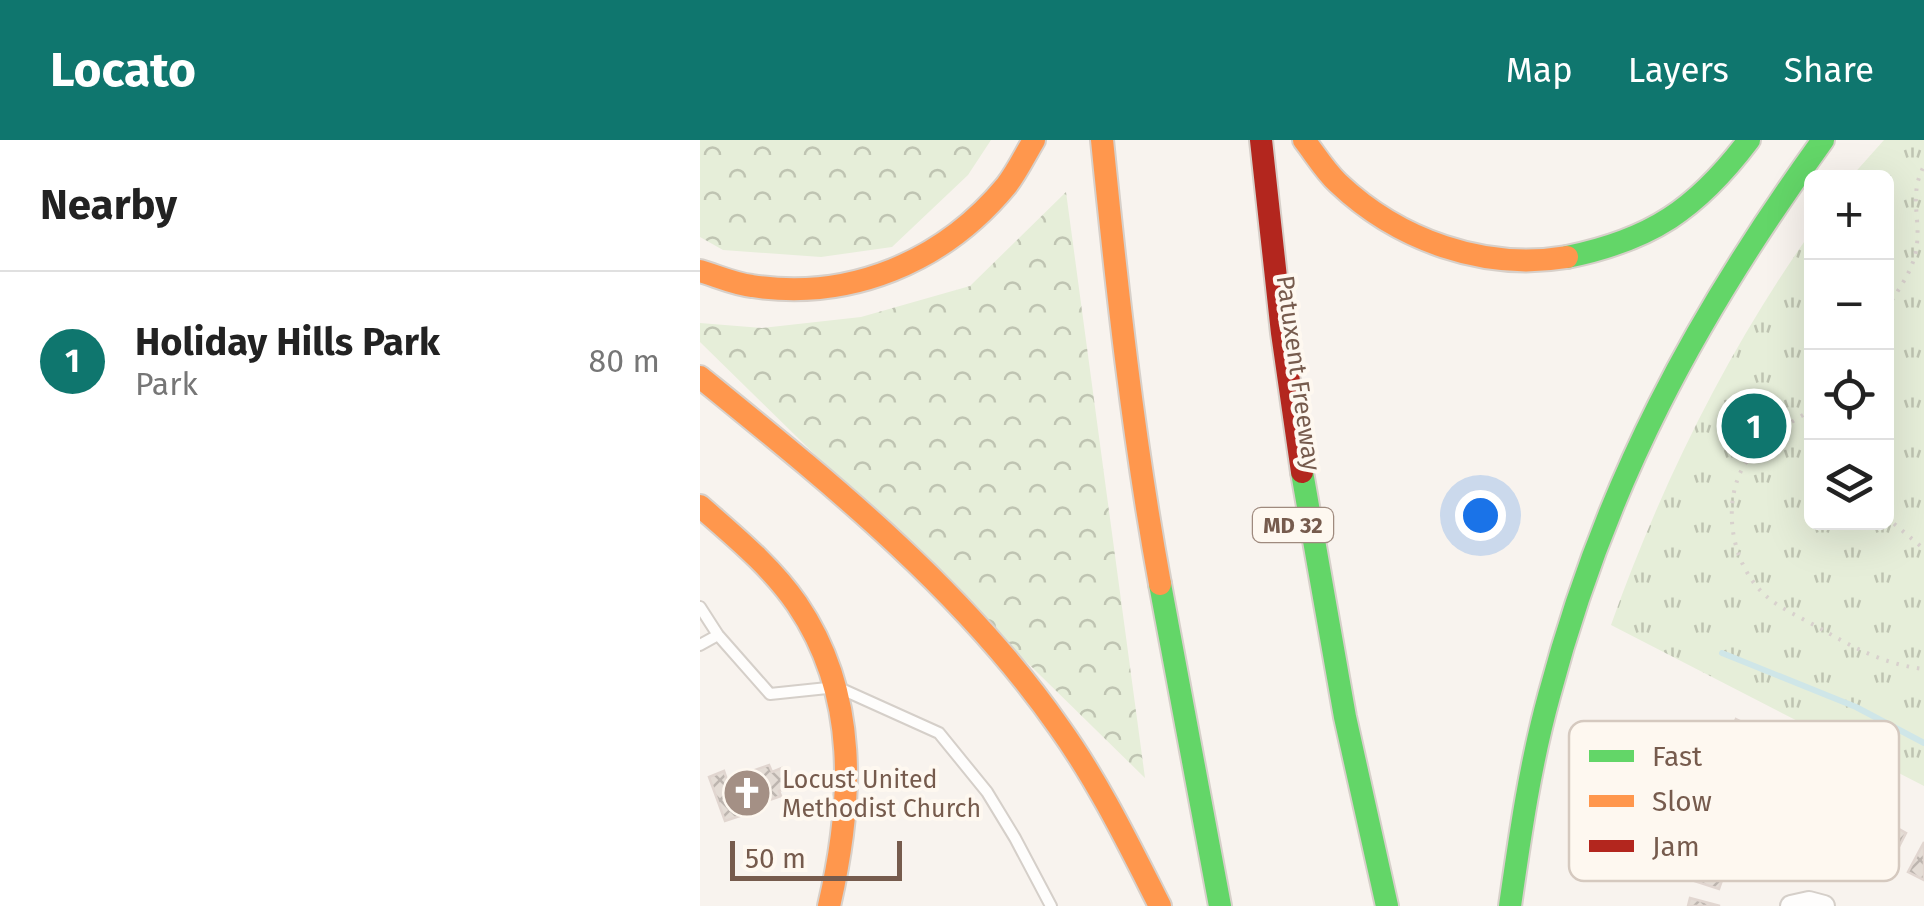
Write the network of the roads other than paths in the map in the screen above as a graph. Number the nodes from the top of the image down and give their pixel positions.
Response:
1 (1034, 140) edge
2 (1102, 140) edge
3 (1242, 140) edge
4 (1261, 140) edge
5 (1304, 140) edge
6 (1749, 140) edge
7 (1824, 140) edge
8 (700, 271) edge
9 (700, 377) edge
10 (700, 506) edge
11 (700, 607) edge
12 (718, 635) junction
13 (700, 646) edge
14 (837, 687) junction
15 (829, 906) edge
16 (1050, 906) edge
17 (1160, 906) edge
18 (1220, 906) edge
19 (1366, 906) edge
20 (1387, 906) edge
21 (1510, 906) edge
22 (1791, 906) edge
23 (1824, 906) edge

1 - 8 main road
2 - 18 main road
3 - 19 main road, Patuxent Freeway / MD 32
4 - 20 main road
5 - 6 main road
7 - 21 main road
9 - 17 main road
10 - 14 main road
11 - 12 lane
12 - 13 lane
12 - 14 lane
14 - 15 main road
14 - 16 lane
22 - 23 street

